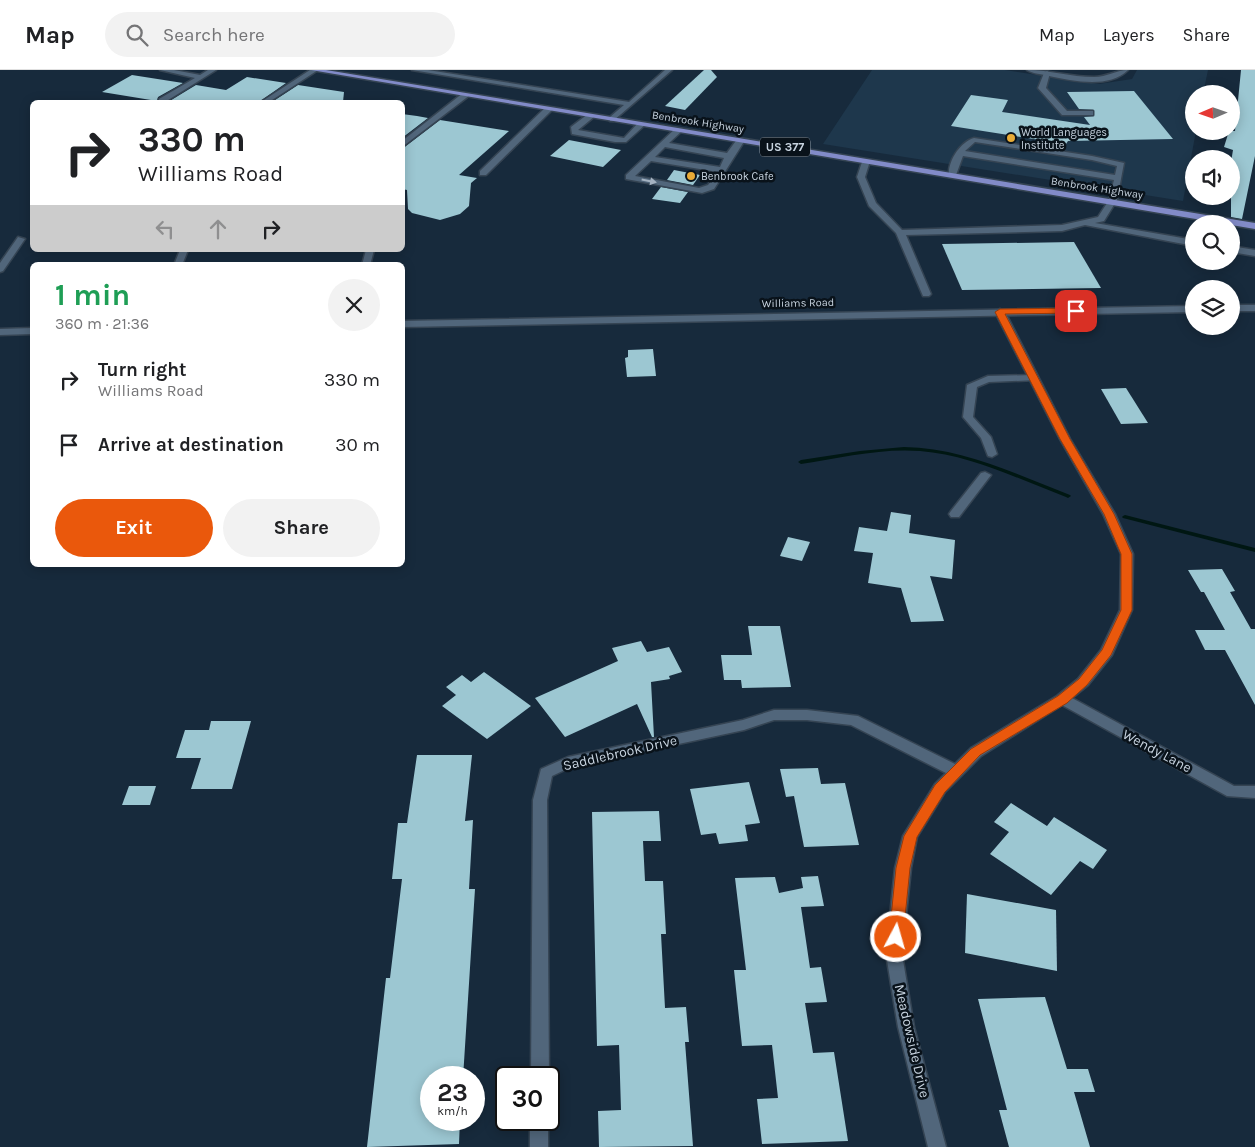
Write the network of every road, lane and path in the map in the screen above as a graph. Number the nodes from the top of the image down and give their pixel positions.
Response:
1 (163, 70) edge
2 (212, 70) edge
3 (314, 70) edge
4 (415, 70) edge
5 (668, 70) edge
6 (1030, 70) edge
7 (1125, 70) edge
8 (1047, 73) junction
9 (202, 77) junction
10 (466, 95) junction
11 (164, 100) edge
12 (268, 100) edge
13 (630, 104) junction
14 (549, 109) junction
15 (1090, 113) dead end
16 (591, 116) junction
17 (613, 119) junction
18 (642, 124) junction
19 (680, 130) junction
20 (742, 140) junction
21 (405, 143) edge
22 (665, 145) junction
23 (961, 153) junction
24 (729, 156) junction
25 (649, 158) junction
26 (866, 161) junction
27 (722, 170) junction
28 (483, 173) dead end
29 (952, 175) junction
30 (1118, 178) junction
31 (1112, 201) junction
32 (1086, 224) junction
33 (1255, 226) edge
34 (900, 232) junction
35 (21, 238) dead end
36 (1185, 241) edge
37 (1240, 250) edge
38 (1255, 253) edge
39 (0, 270) edge
40 (926, 294) dead end
41 (1240, 308) edge
42 (1255, 308) edge
43 (1185, 309) edge
44 (1000, 312) junction
45 (405, 324) edge
46 (30, 331) edge
47 (0, 332) edge
48 (1033, 378) junction
49 (992, 454) dead end
50 (985, 474) dead end
51 (955, 514) dead end
52 (1062, 700) junction
53 (956, 771) junction
54 (1255, 792) edge
55 (540, 1066) edge
56 (539, 1131) edge
57 (539, 1147) edge
58 (937, 1147) edge

1 - 9 street
2 - 9 street
3 - 10 main road, Benbrook Highway / US 377
3 - 12 street
4 - 13 street
5 - 13 street
6 - 8 street
7 - 8 street
8 - 15 street
9 - 11 street
10 - 14 main road, Benbrook Highway / US 377
10 - 21 street
13 - 17 street
14 - 16 main road, Benbrook Highway / US 377
14 - 28 street
16 - 17 main road, Benbrook Highway / US 377
16 - 18 street
17 - 18 main road, Benbrook Highway / US 377
18 - 19 main road, Benbrook Highway / US 377
19 - 20 main road, Benbrook Highway / US 377
19 - 22 street
20 - 24 street
20 - 26 main road, Benbrook Highway / US 377
22 - 24 street
22 - 25 street
23 - 29 street
23 - 30 street
23 - 30 street
24 - 27 street
25 - 27 street
25 -> 27 street
26 - 29 main road, Benbrook Highway / US 377
26 - 34 street
29 - 31 main road, Benbrook Highway / US 377
30 - 31 street
31 - 32 street
31 - 33 main road, Benbrook Highway / US 377
32 - 34 street
32 - 36 street
34 - 40 street
35 - 39 street
37 - 38 street
41 - 42 street
43 - 44 street, Williams Road
44 - 45 street, Williams Road
44 - 48 street, Meadowside Drive
46 - 47 street
48 - 49 street
48 - 52 street, Meadowside Drive
50 - 51 street
52 - 53 street, Meadowside Drive
52 - 54 street, Wendy Lane
53 - 55 street, Saddlebrook Drive
53 - 58 street, Meadowside Drive
56 - 57 street

